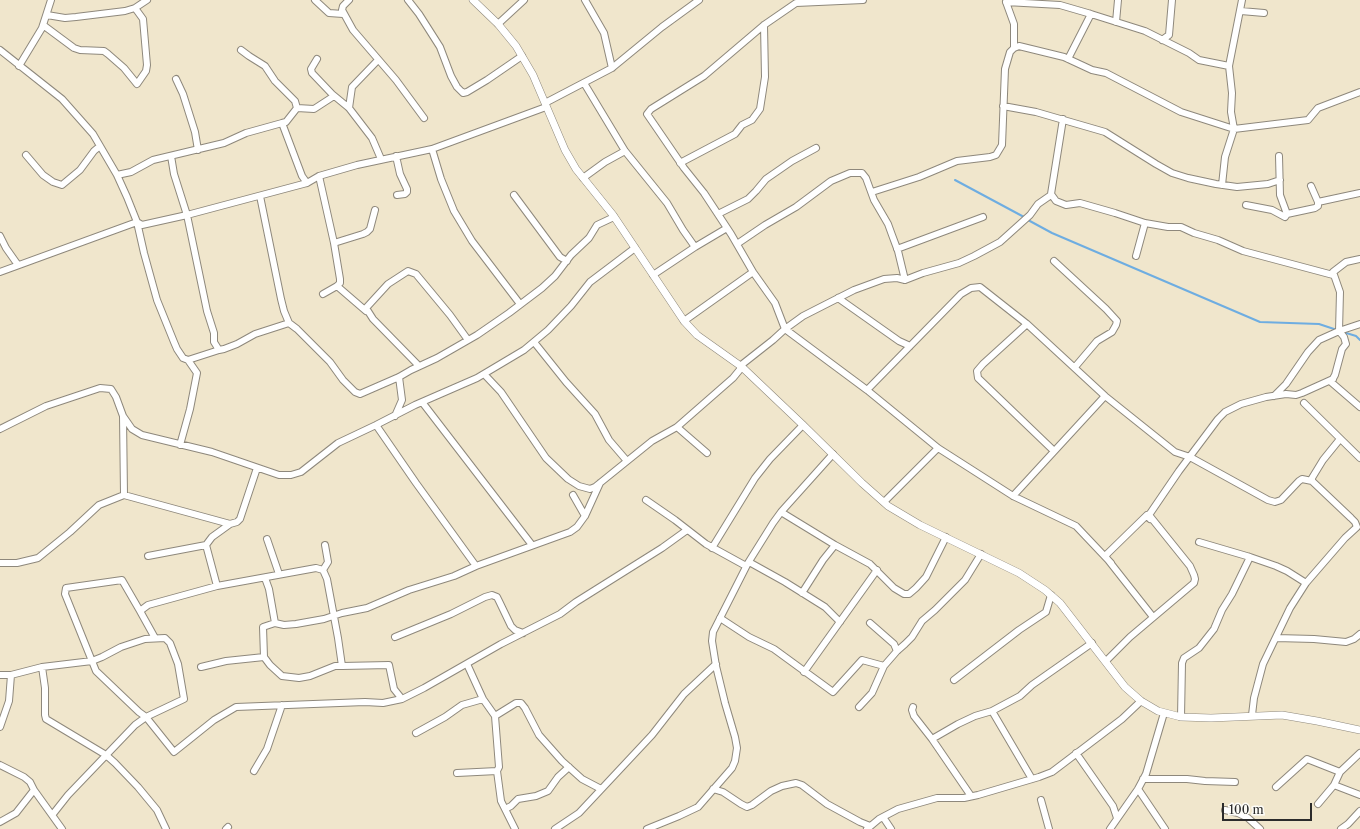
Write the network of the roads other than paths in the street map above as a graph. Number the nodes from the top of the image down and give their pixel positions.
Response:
1 (52, 0) edge
2 (147, 0) edge
3 (315, 0) edge
4 (349, 0) edge
5 (408, 0) edge
6 (473, 0) edge
7 (524, 0) edge
8 (585, 0) edge
9 (699, 0) edge
10 (863, 0) edge
11 (1118, 0) edge
12 (1172, 0) edge
13 (1242, 0) edge
14 (1009, 1) edge
15 (136, 8) junction
16 (1241, 11) junction
17 (1264, 13) dead end
18 (343, 14) junction
19 (1091, 14) junction
20 (47, 15) junction
21 (1116, 22) junction
22 (498, 24) junction
23 (43, 25) junction
24 (764, 25) junction
25 (1162, 40) junction
26 (1014, 48) junction
27 (0, 50) edge
28 (241, 50) dead end
29 (522, 56) junction
30 (317, 59) dead end
31 (1068, 59) junction
32 (378, 60) junction
33 (19, 66) junction
34 (1228, 66) junction
35 (612, 68) junction
36 (176, 79) dead end
37 (584, 83) junction
38 (1360, 92) edge
39 (336, 98) junction
40 (350, 98) junction
41 (545, 105) junction
42 (1003, 106) junction
43 (297, 108) junction
44 (349, 108) junction
45 (424, 118) dead end
46 (1062, 119) junction
47 (282, 123) junction
48 (1234, 129) junction
49 (100, 146) junction
50 (816, 148) dead end
51 (432, 149) junction
52 (198, 150) junction
53 (625, 151) junction
54 (26, 155) dead end
55 (171, 156) junction
56 (396, 156) junction
57 (1279, 156) dead end
58 (381, 159) junction
59 (680, 163) junction
60 (117, 175) junction
61 (319, 176) junction
62 (583, 178) junction
63 (1280, 180) junction
64 (307, 183) junction
65 (1222, 185) junction
66 (1311, 186) dead end
67 (872, 192) junction
68 (1360, 193) edge
69 (397, 195) dead end
70 (1051, 195) junction
71 (260, 196) junction
72 (514, 196) dead end
73 (1318, 202) junction
74 (1246, 206) dead end
75 (375, 210) dead end
76 (718, 214) junction
77 (1287, 214) junction
78 (187, 215) junction
79 (614, 217) junction
80 (983, 217) dead end
81 (139, 223) junction
82 (1145, 223) junction
83 (727, 228) junction
84 (0, 236) edge
85 (334, 243) junction
86 (737, 244) junction
87 (695, 247) junction
88 (635, 248) junction
89 (897, 249) junction
90 (1136, 256) dead end
91 (1360, 259) edge
92 (567, 261) junction
93 (1054, 261) dead end
94 (18, 265) junction
95 (0, 272) edge
96 (753, 272) junction
97 (653, 275) junction
98 (1333, 275) junction
99 (905, 280) junction
100 (336, 286) junction
101 (323, 294) dead end
102 (838, 298) junction
103 (520, 304) junction
104 (366, 311) junction
105 (684, 321) junction
106 (289, 323) junction
107 (1027, 324) junction
108 (1360, 324) edge
109 (785, 329) junction
110 (1339, 330) junction
111 (468, 340) junction
112 (534, 342) junction
113 (910, 346) junction
114 (219, 350) junction
115 (188, 360) junction
116 (419, 366) junction
117 (741, 366) junction
118 (1075, 367) junction
119 (484, 374) junction
120 (400, 377) junction
121 (1333, 379) junction
122 (867, 390) junction
123 (1105, 396) junction
124 (1274, 396) junction
125 (402, 400) junction
126 (422, 402) junction
127 (1304, 403) dead end
128 (413, 406) junction
129 (1360, 407) edge
130 (123, 416) junction
131 (395, 416) junction
132 (376, 425) junction
133 (803, 425) junction
134 (677, 427) junction
135 (0, 428) edge
136 (1340, 439) junction
137 (180, 445) junction
138 (938, 448) junction
139 (1054, 451) junction
140 (708, 453) dead end
141 (834, 454) junction
142 (1190, 457) junction
143 (1360, 458) edge
144 (627, 461) junction
145 (257, 468) junction
146 (1312, 481) junction
147 (600, 483) junction
148 (124, 495) junction
149 (573, 495) dead end
150 (1013, 496) junction
151 (646, 500) dead end
152 (884, 502) junction
153 (781, 512) junction
154 (585, 516) junction
155 (230, 524) junction
156 (1159, 527) junction
157 (687, 530) junction
158 (946, 538) junction
159 (267, 539) dead end
160 (1199, 542) dead end
161 (206, 545) junction
162 (325, 545) dead end
163 (532, 545) junction
164 (835, 546) junction
165 (712, 548) junction
166 (981, 554) junction
167 (148, 556) dead end
168 (1250, 557) junction
169 (0, 563) edge
170 (1111, 563) junction
171 (748, 564) junction
172 (476, 566) junction
173 (323, 570) junction
174 (877, 570) junction
175 (279, 574) junction
176 (265, 578) junction
177 (1306, 583) junction
178 (217, 586) junction
179 (802, 593) junction
180 (1051, 595) junction
181 (140, 611) junction
182 (334, 616) junction
183 (1154, 617) junction
184 (720, 618) junction
185 (840, 622) junction
186 (275, 623) junction
187 (870, 623) dead end
188 (523, 633) junction
189 (1360, 634) edge
190 (395, 637) dead end
191 (155, 638) junction
192 (1276, 638) junction
193 (1092, 642) junction
194 (899, 649) junction
195 (264, 657) junction
196 (92, 661) junction
197 (1106, 661) junction
198 (467, 664) junction
199 (716, 664) junction
200 (201, 666) dead end
201 (342, 666) junction
202 (884, 666) junction
203 (42, 667) junction
204 (804, 672) junction
205 (0, 675) edge
206 (11, 675) junction
207 (954, 680) dead end
208 (402, 699) junction
209 (483, 699) junction
210 (1141, 701) junction
211 (282, 704) junction
212 (859, 707) dead end
213 (913, 707) dead end
214 (992, 711) junction
215 (1164, 713) junction
216 (1252, 715) junction
217 (495, 716) junction
218 (146, 717) junction
219 (1181, 717) junction
220 (0, 727) edge
221 (1360, 730) edge
222 (416, 733) dead end
223 (932, 739) junction
224 (1076, 753) junction
225 (1360, 753) edge
226 (106, 756) junction
227 (0, 765) edge
228 (569, 767) junction
229 (254, 771) dead end
230 (497, 771) junction
231 (1340, 772) junction
232 (458, 773) dead end
233 (1032, 779) junction
234 (1143, 779) junction
235 (1235, 782) dead end
236 (1334, 785) junction
237 (1276, 787) dead end
238 (601, 789) junction
239 (714, 789) junction
240 (1138, 789) junction
241 (34, 790) junction
242 (1360, 795) edge
243 (971, 796) junction
244 (1040, 800) dead end
245 (1318, 804) dead end
246 (1113, 806) junction
247 (1125, 807) junction
248 (505, 809) junction
249 (1225, 810) dead end
250 (1360, 811) edge
251 (53, 814) junction
252 (883, 817) junction
253 (1117, 818) junction
254 (0, 822) edge
255 (661, 822) junction
256 (869, 828) edge
257 (62, 829) edge
258 (166, 829) edge
259 (515, 829) edge
260 (555, 829) edge
261 (647, 829) edge
262 (665, 829) edge
263 (891, 829) edge
264 (1049, 829) edge
265 (1110, 829) edge
266 (1165, 829) edge
267 (1260, 829) edge
268 (1341, 829) edge

1 - 20 street
2 - 15 street
3 - 18 street
4 - 18 street
5 - 29 street
6 - 22 street
7 - 22 street
8 - 35 street
9 - 35 street
10 - 24 street
11 - 21 street
12 - 25 street
13 - 16 street
14 - 19 street
14 - 26 street
15 - 20 street
15 - 23 street
16 - 17 street
16 - 34 street
18 - 32 street
19 - 21 street
19 - 31 street
20 - 23 street
21 - 25 street
22 - 29 street
23 - 33 street
24 - 59 street
24 - 59 street
25 - 34 street
26 - 31 street
26 - 42 street
27 - 33 street
28 - 43 street
29 - 41 street
30 - 39 street
31 - 48 street
32 - 40 street
32 - 45 street
33 - 49 street
34 - 48 street
35 - 37 street
36 - 52 street
37 - 41 street
37 - 53 street
38 - 48 street
39 - 40 street
39 - 43 street
39 - 44 street
40 - 44 street
41 - 51 street
41 - 62 street
42 - 46 street
42 - 67 street
43 - 47 street
44 - 58 street
46 - 65 street
46 - 70 street
47 - 52 street
47 - 64 street
48 - 65 street
49 - 54 street
49 - 60 street
50 - 76 street
51 - 56 street
51 - 103 street
52 - 55 street
53 - 62 street
53 - 87 street
55 - 60 street
55 - 78 street
56 - 58 street
56 - 69 street
57 - 63 street
58 - 61 street
59 - 76 street
60 - 81 street
61 - 64 street
61 - 85 street
62 - 79 street
63 - 65 street
63 - 77 street
64 - 71 street
66 - 73 street
67 - 86 street
67 - 89 street
68 - 73 street
70 - 82 street
70 - 99 street
71 - 78 street
71 - 106 street
72 - 92 street
73 - 77 street
74 - 77 street
75 - 85 street
76 - 83 street
78 - 81 street
78 - 114 street
79 - 88 street
79 - 92 street
80 - 89 street
81 - 94 street
81 - 115 street
82 - 90 street
82 - 98 street
83 - 86 street
83 - 87 street
84 - 94 street
85 - 100 street
86 - 96 street
87 - 97 street
88 - 97 street
88 - 112 street
89 - 99 street
91 - 98 street
92 - 103 street
93 - 118 street
94 - 95 street
96 - 105 street
96 - 109 street
97 - 105 street
98 - 110 street
99 - 102 street
100 - 101 street
100 - 104 street
102 - 109 street
102 - 113 street
103 - 111 street
104 - 111 street
104 - 116 street
105 - 117 street
106 - 114 street
106 - 120 street
107 - 113 street
107 - 118 street
107 - 139 street
108 - 110 street
109 - 117 street
109 - 122 street
110 - 121 street
110 - 124 street
111 - 116 street
112 - 119 street
112 - 144 street
113 - 122 street
114 - 115 street
115 - 137 street
116 - 120 street
117 - 133 street
117 - 134 street
118 - 123 street
119 - 126 street
119 - 147 street
120 - 125 street
121 - 124 street
121 - 129 street
122 - 138 street
123 - 139 street
123 - 142 street
124 - 142 street
125 - 128 street
125 - 131 street
126 - 128 street
126 - 163 street
127 - 136 street
128 - 131 street
130 - 135 street
130 - 137 street
130 - 148 street
131 - 132 street
132 - 145 street
132 - 172 street
133 - 141 street
133 - 165 street
134 - 140 street
134 - 144 street
136 - 143 street
136 - 146 street
137 - 145 street
138 - 150 street
138 - 152 street
139 - 150 street
141 - 152 street
141 - 153 street
142 - 146 street
142 - 156 street
144 - 147 street
145 - 155 street
146 - 177 street
147 - 154 street
148 - 155 street
148 - 169 street
149 - 154 street
150 - 170 street
151 - 157 street
152 - 158 street
153 - 164 street
153 - 171 street
154 - 163 street
155 - 161 street
156 - 170 street
156 - 183 street
157 - 165 street
157 - 188 street
158 - 166 street
158 - 174 street
159 - 175 street
160 - 168 street
161 - 167 street
161 - 178 street
162 - 173 street
163 - 172 street
164 - 174 street
164 - 179 street
165 - 171 street
166 - 180 street
166 - 194 street
168 - 177 street
168 - 219 street
170 - 183 street
171 - 179 street
171 - 184 street
172 - 182 street
173 - 175 street
173 - 182 street
174 - 185 street
175 - 176 street
176 - 178 street
176 - 186 street
177 - 192 street
178 - 181 street
179 - 185 street
180 - 193 street
180 - 207 street
181 - 191 street
181 - 196 street
182 - 186 street
182 - 201 street
183 - 197 street
184 - 199 street
184 - 204 street
185 - 204 street
186 - 195 street
187 - 194 street
188 - 190 street
188 - 198 street
189 - 192 street
191 - 196 street
191 - 218 street
192 - 216 street
193 - 197 street
193 - 214 street
194 - 202 street
195 - 200 street
195 - 201 street
196 - 203 street
196 - 218 street
197 - 210 street
198 - 208 street
198 - 209 street
199 - 238 street
199 - 239 street
201 - 208 street
202 - 204 street
202 - 212 street
203 - 206 street
203 - 226 street
205 - 206 street
206 - 220 street
208 - 211 street
209 - 217 street
209 - 222 street
210 - 215 street
210 - 224 street
211 - 218 street
211 - 229 street
213 - 223 street
214 - 223 street
214 - 233 street
215 - 219 street
215 - 234 street
216 - 219 street
216 - 221 street
217 - 228 street
217 - 230 street
218 - 226 street
223 - 243 street
224 - 233 street
224 - 246 street
225 - 231 street
226 - 251 street
226 - 258 street
227 - 241 street
228 - 238 street
228 - 248 street
230 - 232 street
230 - 248 street
231 - 236 street
231 - 237 street
233 - 243 street
234 - 235 street
234 - 240 street
236 - 242 street
236 - 245 street
238 - 260 street
239 - 255 street
239 - 256 street
240 - 247 street
240 - 266 street
241 - 251 street
241 - 254 street
243 - 252 street
244 - 264 street
246 - 247 street
246 - 253 street
247 - 253 street
248 - 259 street
249 - 267 street
250 - 268 street
251 - 257 street
252 - 256 street
252 - 263 street
253 - 265 street
255 - 261 street
255 - 262 street

